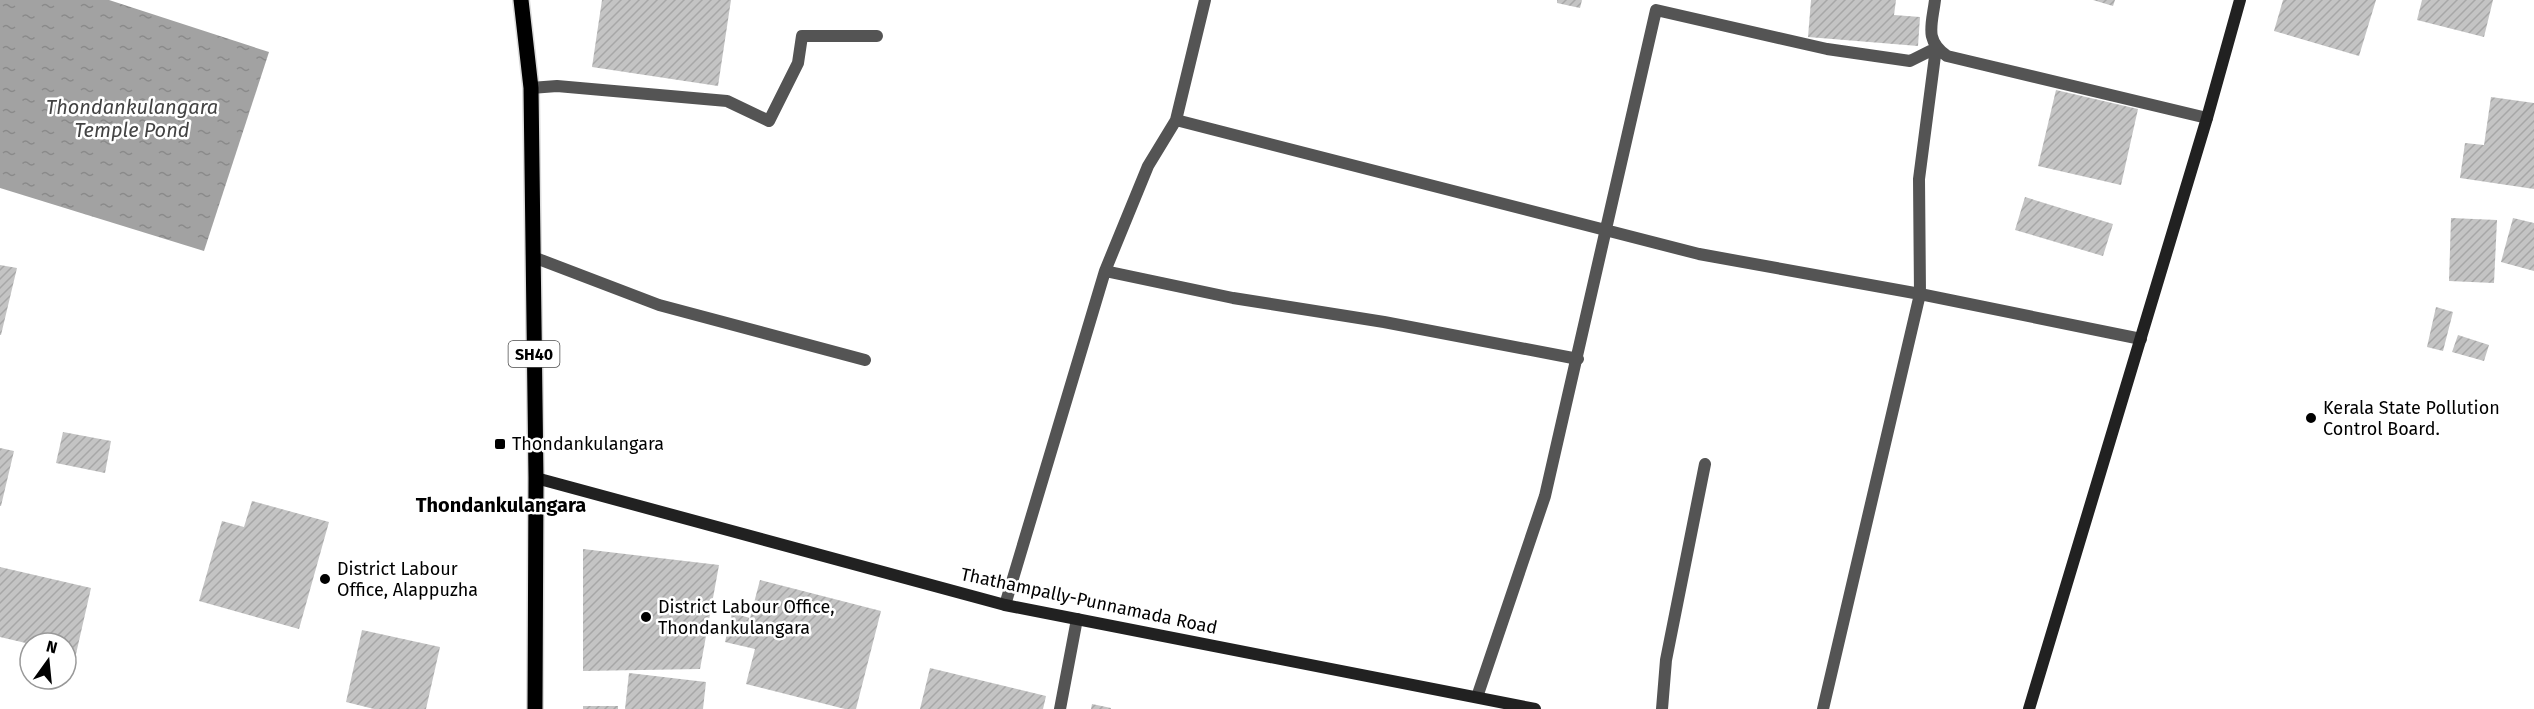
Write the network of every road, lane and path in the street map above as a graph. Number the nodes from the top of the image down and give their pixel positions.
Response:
1 (521, 0) edge
2 (1205, 0) edge
3 (1935, 0) edge
4 (2240, 0) edge
5 (877, 36) dead end
6 (1936, 48) junction
7 (531, 87) junction
8 (2207, 118) junction
9 (1176, 120) junction
10 (1606, 230) junction
11 (533, 257) junction
12 (1105, 271) junction
13 (1920, 294) junction
14 (2141, 339) junction
15 (1578, 359) junction
16 (865, 360) dead end
17 (1705, 464) dead end
18 (536, 478) junction
19 (1005, 605) junction
20 (1077, 619) junction
21 (1477, 698) junction
22 (535, 709) edge
23 (1060, 709) edge
24 (1535, 709) edge
25 (1662, 709) edge
26 (1823, 709) edge
27 (2030, 709) edge

1 - 7 main road, SH40
2 - 9 street
3 - 6 street
4 - 8 main road
5 - 7 street
6 - 8 street
6 - 10 street
6 - 13 street
7 - 11 main road, SH40
8 - 14 main road
9 - 10 street
9 - 12 street
10 - 13 street
10 - 15 street
11 - 16 street
11 - 18 main road, SH40
12 - 15 street
12 - 19 street
13 - 14 street
13 - 26 street
14 - 27 main road
15 - 21 street
17 - 25 street
18 - 19 main road, Thathampally-Punnamada Road
18 - 22 main road, SH40
19 - 20 main road, Thathampally-Punnamada Road
20 - 21 main road, Thathampally-Punnamada Road
20 - 23 street
21 - 24 main road, Thathampally-Punnamada Road

